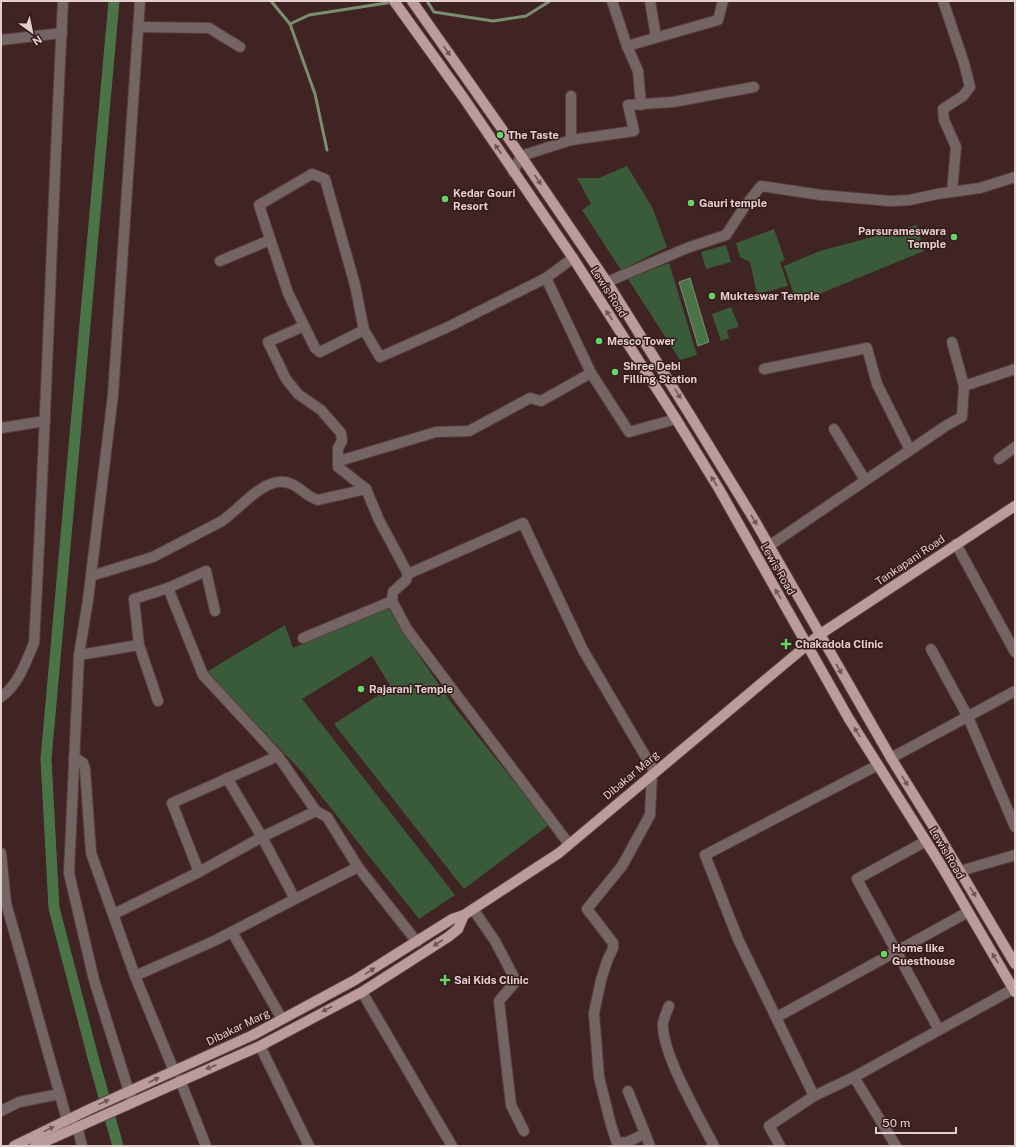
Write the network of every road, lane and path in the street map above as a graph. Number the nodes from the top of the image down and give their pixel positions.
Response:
1 (63, 1) edge
2 (140, 1) edge
3 (394, 1) edge
4 (412, 1) edge
5 (612, 1) edge
6 (650, 1) edge
7 (723, 1) edge
8 (943, 1) edge
9 (138, 27) junction
10 (62, 33) junction
11 (656, 37) junction
12 (1, 40) edge
13 (240, 46) dead end
14 (627, 46) junction
15 (754, 86) dead end
16 (571, 96) dead end
17 (641, 104) junction
18 (571, 140) junction
19 (521, 156) junction
20 (513, 172) junction
21 (1015, 177) edge
22 (952, 192) junction
23 (270, 240) junction
24 (573, 258) junction
25 (220, 261) dead end
26 (546, 278) junction
27 (607, 282) junction
28 (304, 326) junction
29 (364, 330) junction
30 (952, 342) dead end
31 (764, 368) dead end
32 (1015, 369) edge
33 (591, 373) junction
34 (964, 386) junction
35 (676, 418) junction
36 (45, 421) junction
37 (1, 428) edge
38 (834, 429) dead end
39 (1015, 447) edge
40 (910, 450) junction
41 (999, 459) dead end
42 (339, 461) junction
43 (865, 480) junction
44 (366, 490) junction
45 (1015, 506) edge
46 (956, 544) junction
47 (769, 546) junction
48 (408, 574) junction
49 (91, 576) junction
50 (168, 588) junction
51 (392, 601) junction
52 (215, 611) dead end
53 (819, 635) junction
54 (303, 638) dead end
55 (139, 645) junction
56 (808, 645) junction
57 (931, 649) dead end
58 (1015, 652) edge
59 (79, 655) junction
60 (1015, 691) edge
61 (1, 698) edge
62 (158, 701) dead end
63 (968, 717) junction
64 (278, 756) junction
65 (74, 757) junction
66 (891, 758) junction
67 (878, 765) junction
68 (653, 773) junction
69 (227, 778) junction
70 (316, 811) junction
71 (1015, 827) edge
72 (262, 837) junction
73 (926, 841) junction
74 (569, 844) junction
75 (1, 853) edge
76 (1015, 855) edge
77 (358, 867) junction
78 (960, 871) junction
79 (199, 872) junction
80 (295, 899) junction
81 (4, 903) edge
82 (473, 909) junction
83 (968, 912) junction
84 (114, 914) junction
85 (464, 915) junction
86 (232, 932) junction
87 (416, 942) junction
88 (896, 952) junction
89 (1015, 964) edge
90 (136, 976) junction
91 (1014, 990) edge
92 (362, 992) junction
93 (669, 1006) dead end
94 (777, 1017) junction
95 (282, 1019) junction
96 (939, 1030) junction
97 (260, 1046) junction
98 (174, 1071) junction
99 (854, 1077) junction
100 (180, 1080) junction
101 (129, 1091) junction
102 (628, 1091) dead end
103 (60, 1094) junction
104 (814, 1096) junction
105 (133, 1102) junction
106 (1, 1111) edge
107 (67, 1120) junction
108 (77, 1126) junction
109 (524, 1131) dead end
110 (645, 1134) junction
111 (14, 1146) edge
112 (35, 1146) edge
113 (82, 1146) edge
114 (206, 1146) edge
115 (309, 1146) edge
116 (452, 1146) edge
117 (650, 1146) edge
118 (714, 1146) edge
119 (780, 1146) edge
120 (896, 1146) edge

1 - 10 street
2 - 9 street
20 -> 3 main road, Lewis Road
4 -> 19 main road, Lewis Road
5 - 14 street
6 - 11 street
7 - 11 street
8 - 22 street
9 - 13 street
9 - 49 street
10 - 12 street
10 - 36 street
11 - 14 street
14 - 17 street
15 - 17 street
16 - 18 street
17 - 18 street
18 - 19 street
19 - 20 street
19 -> 27 main road, Lewis Road
20 - 24 main road, Lewis Road
21 - 22 street
22 - 27 street
23 - 25 street
23 - 28 street
23 - 29 street
24 - 26 street
35 -> 24 main road, Lewis Road
26 - 29 street
26 - 33 street
27 -> 47 main road, Lewis Road
28 - 29 street
28 - 42 street
30 - 34 street
31 - 40 street
32 - 34 street
33 - 35 street
33 - 42 street
34 - 40 street
56 -> 35 main road, Lewis Road
36 - 37 street
36 - 61 street
38 - 43 street
39 - 41 street
40 - 43 street
42 - 44 street
43 - 47 street
44 - 48 street
44 - 49 street
45 - 46 main road, Tankapani Road
46 - 53 main road, Tankapani Road
46 - 58 street
47 - 53 main road, Lewis Road
48 - 51 street
48 - 68 street
49 - 59 street
50 - 52 street
50 - 55 street
50 - 64 street
51 - 54 street
51 - 74 street
53 - 56 main road, Tankapani Road
53 -> 66 main road, Lewis Road
55 - 59 street
55 - 62 street
67 -> 56 main road, Lewis Road
56 - 68 main road, Dibakar Marg
57 - 63 street
59 - 65 street
60 - 63 street
63 - 66 street
63 - 71 street
64 - 69 street
64 - 70 street
65 - 84 street
65 - 101 street
66 -> 78 main road, Lewis Road
67 - 73 main road, Lewis Road
67 - 94 street
68 - 74 main road, Dibakar Marg
68 - 110 street
69 - 72 street
69 - 79 street
70 - 72 street
70 - 77 street
72 - 79 street
72 - 80 street
73 - 83 main road, Lewis Road
73 - 88 street
74 - 82 main road, Dibakar Marg
75 - 81 street
76 - 78 street
77 - 80 street
77 - 87 street
78 -> 89 main road, Lewis Road
79 - 84 street
80 - 86 street
81 - 103 street
82 - 85 main road, Dibakar Marg
82 - 109 street
83 - 88 street
91 -> 83 main road, Lewis Road
84 - 90 street
85 - 87 main road, Dibakar Marg
85 -> 92 main road, Dibakar Marg
86 - 90 street
86 - 95 street
95 -> 87 main road, Dibakar Marg
88 - 94 street
88 - 96 street
90 - 98 street
91 - 96 street
92 -> 97 main road, Dibakar Marg
92 - 116 street
93 - 118 street
94 - 104 street
95 - 98 main road, Dibakar Marg
96 - 99 street
97 -> 100 main road, Dibakar Marg
97 - 115 street
101 -> 98 main road, Dibakar Marg
99 - 104 street
99 - 120 street
100 - 105 main road, Dibakar Marg
100 - 114 street
101 - 105 street
107 -> 101 main road, Dibakar Marg
102 - 110 street
103 - 106 street
103 - 107 street
104 - 119 street
105 - 108 main road, Dibakar Marg
111 -> 107 main road, Dibakar Marg
108 - 112 main road, Dibakar Marg
108 - 113 street
110 - 117 street

